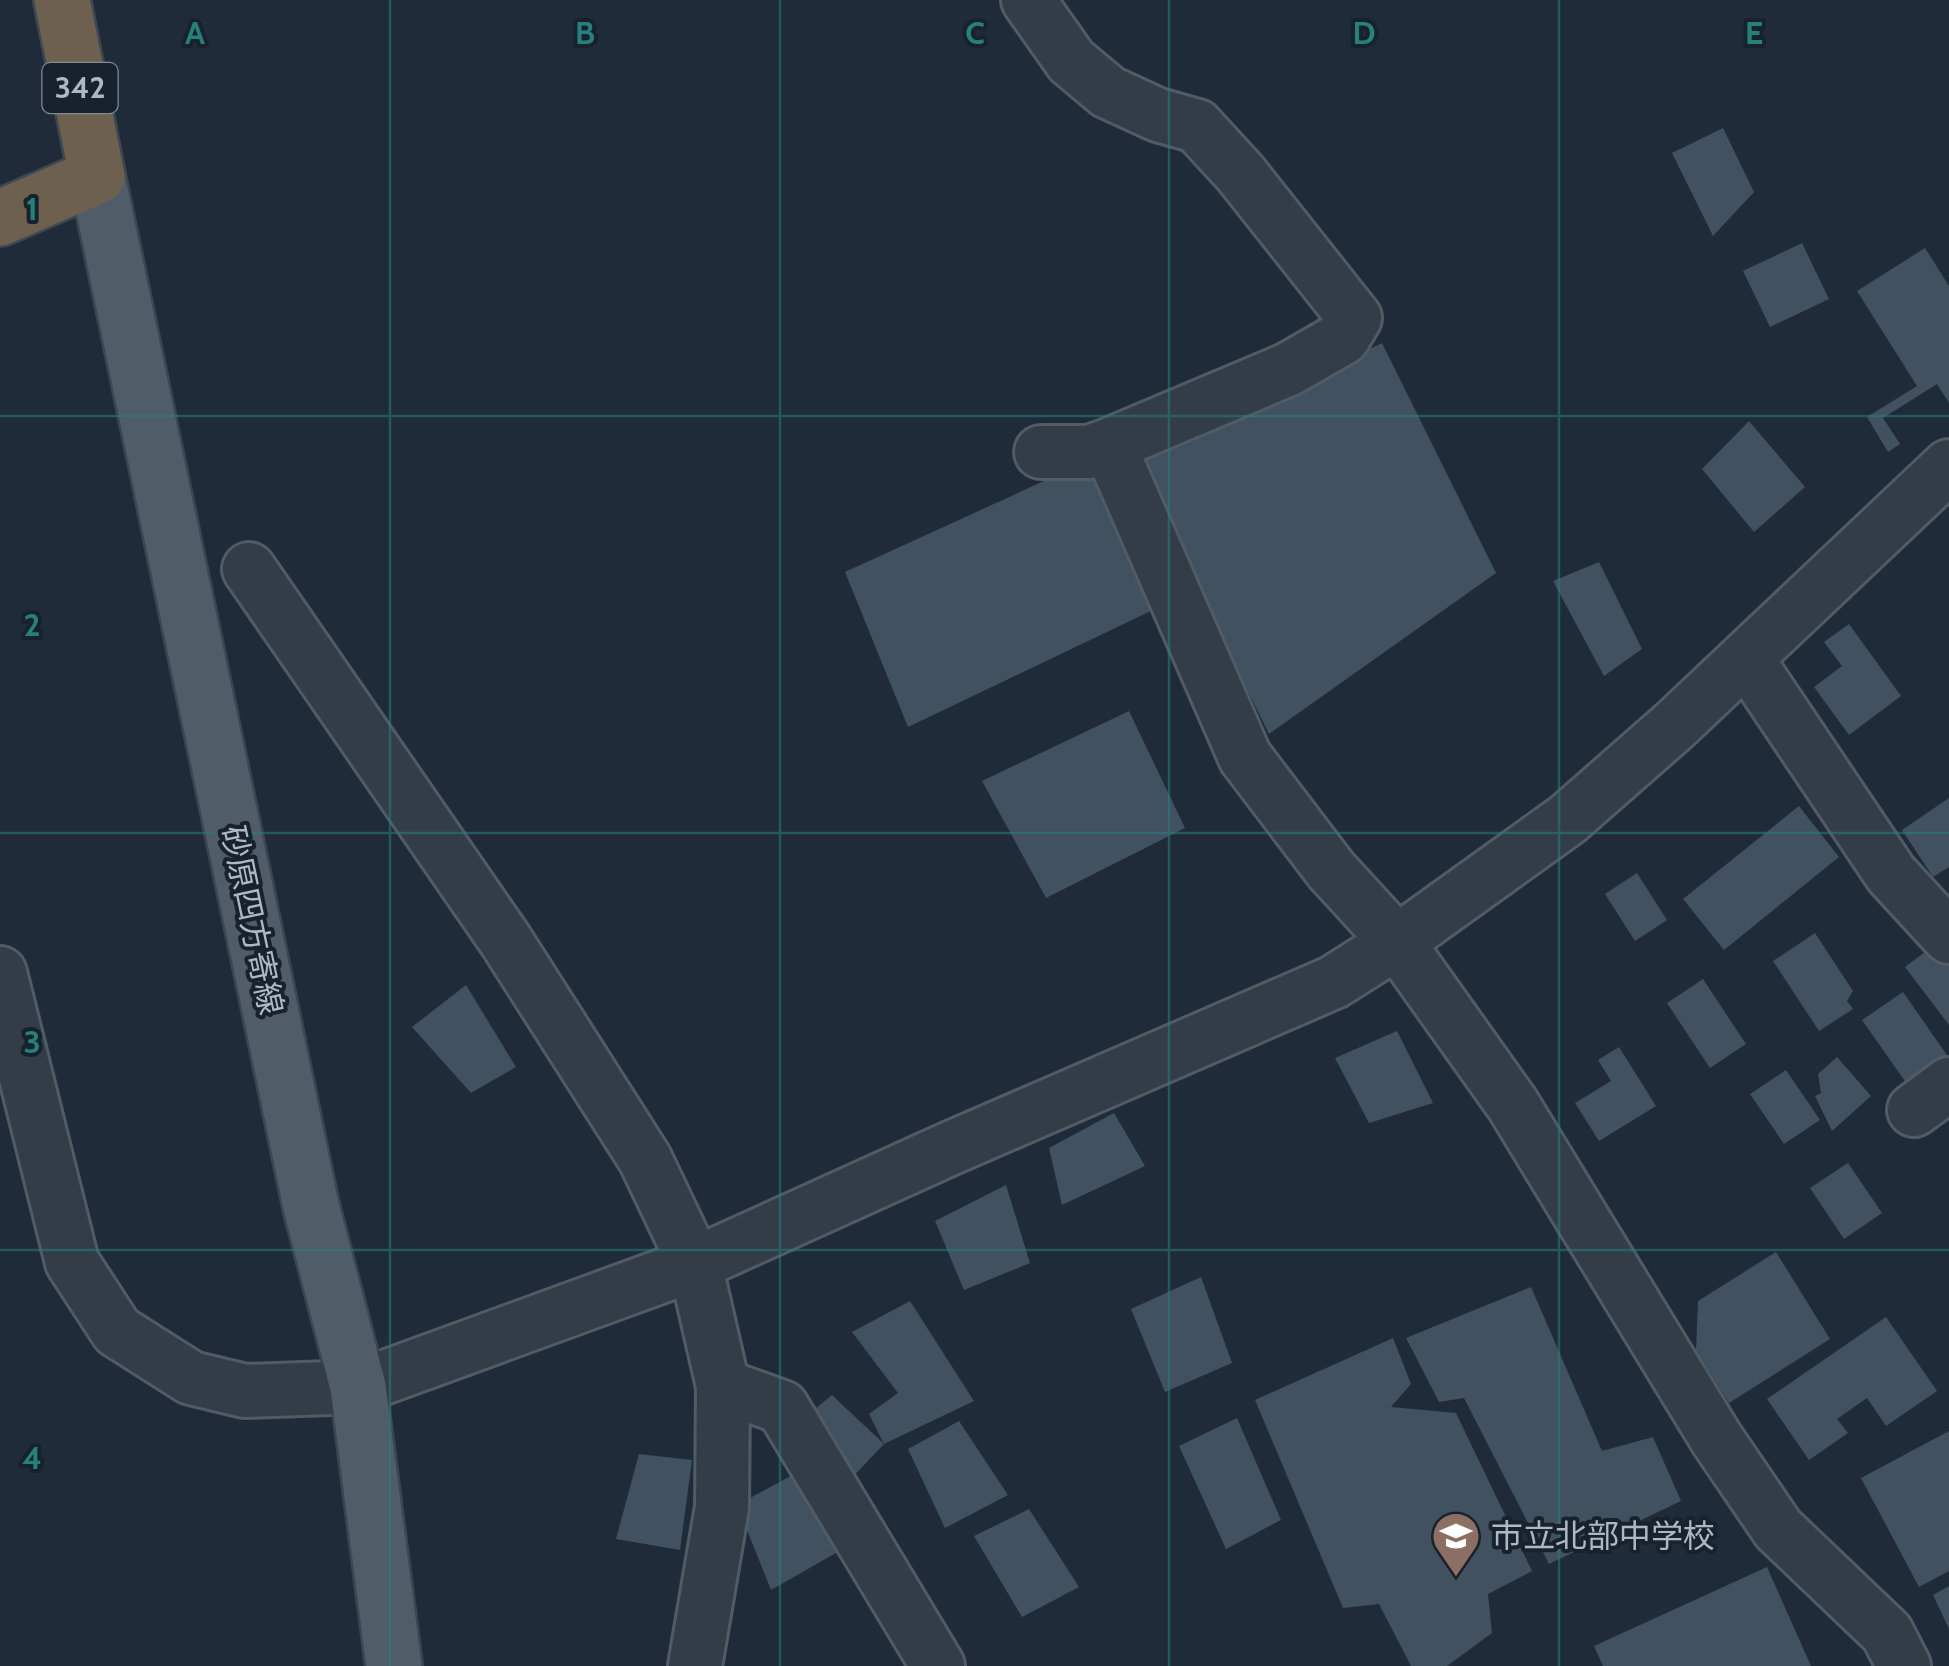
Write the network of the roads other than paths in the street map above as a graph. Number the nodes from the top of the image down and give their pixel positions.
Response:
1 (62, 0) edge
2 (1028, 0) edge
3 (98, 176) junction
4 (0, 218) edge
5 (1110, 446) junction
6 (1041, 452) dead end
7 (1949, 466) edge
8 (249, 570) dead end
9 (1746, 658) junction
10 (1949, 937) edge
11 (1397, 942) junction
12 (0, 973) edge
13 (695, 1264) junction
14 (723, 1386) junction
15 (358, 1387) junction
16 (394, 1666) edge
17 (695, 1666) edge
18 (938, 1666) edge
19 (1904, 1666) edge

1 - 3 highway, 342
2 - 5 street
3 - 4 highway
3 - 15 main road, 砂原四方寄線 / 342
5 - 6 street
5 - 11 street
7 - 9 street
8 - 13 street
9 - 10 street
9 - 11 street
11 - 13 street
11 - 19 street
12 - 15 street
13 - 14 street
13 - 15 street
14 - 17 street
14 - 18 street
15 - 16 main road, 砂原四方寄線 / 342

